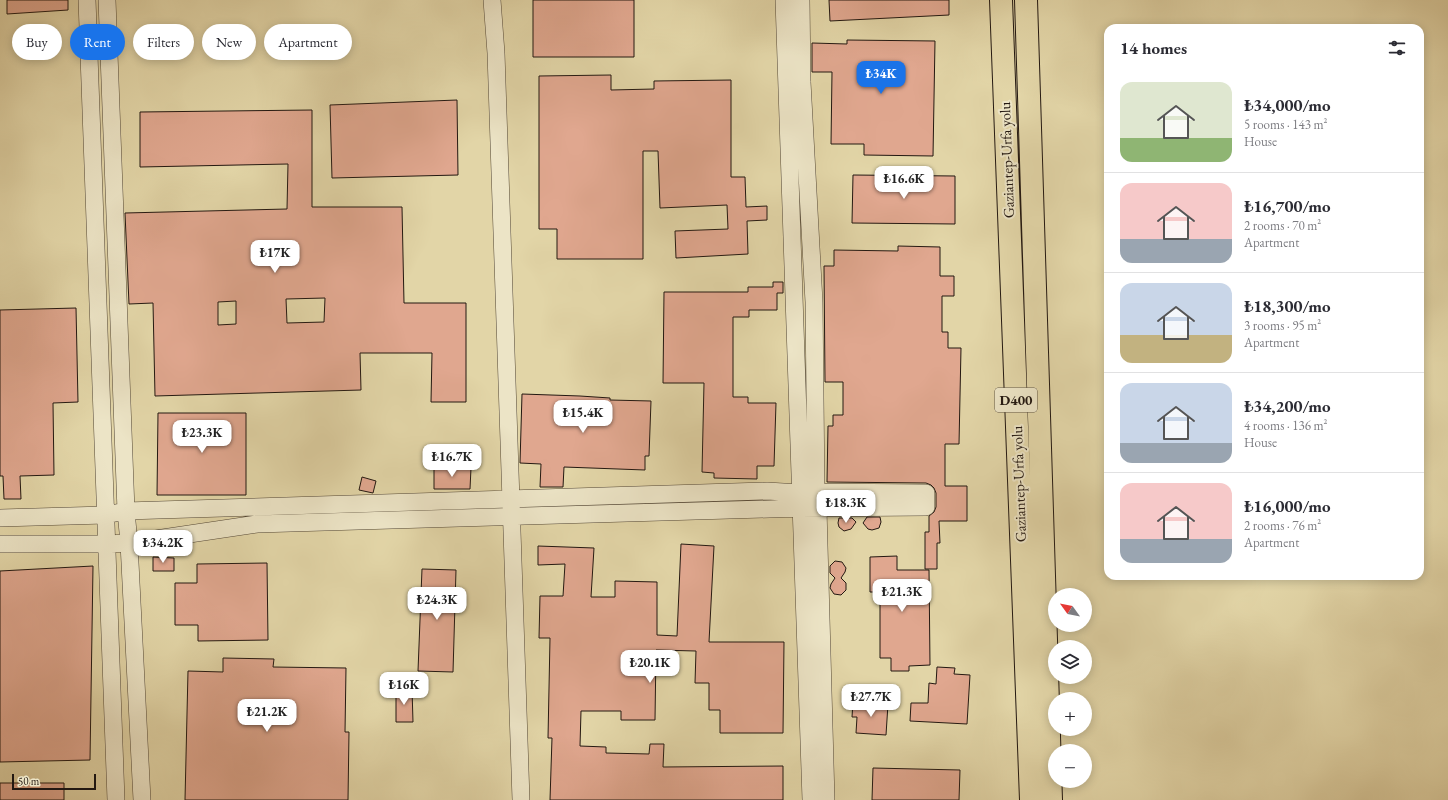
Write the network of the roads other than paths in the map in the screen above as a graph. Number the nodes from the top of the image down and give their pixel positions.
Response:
1 (87, 0) edge
2 (107, 0) edge
3 (492, 0) edge
4 (784, 0) edge
5 (801, 0) edge
6 (1001, 0) edge
7 (1026, 0) edge
8 (512, 500) junction
9 (809, 500) junction
10 (126, 511) junction
11 (105, 515) junction
12 (512, 516) junction
13 (0, 518) edge
14 (130, 543) junction
15 (0, 544) edge
16 (106, 544) junction
17 (116, 800) edge
18 (142, 800) edge
19 (521, 800) edge
20 (810, 800) edge
21 (826, 800) edge
22 (1031, 800) edge
23 (1051, 800) edge

1 - 11 street
2 - 10 street
3 - 8 street
4 - 9 street
5 - 9 street
6 - 22 highway, Gaziantep-Urfa yolu / D400
7 - 23 highway, Gaziantep-Urfa yolu / D400
8 - 9 street
8 - 10 street
8 - 12 street
9 - 9 street
9 - 12 street
9 - 20 street
9 - 21 street
10 - 11 street
10 - 14 street
11 - 13 street
11 - 16 street
12 - 14 street
12 - 19 street
14 - 16 street
14 - 18 street
15 - 16 street
16 - 17 street

